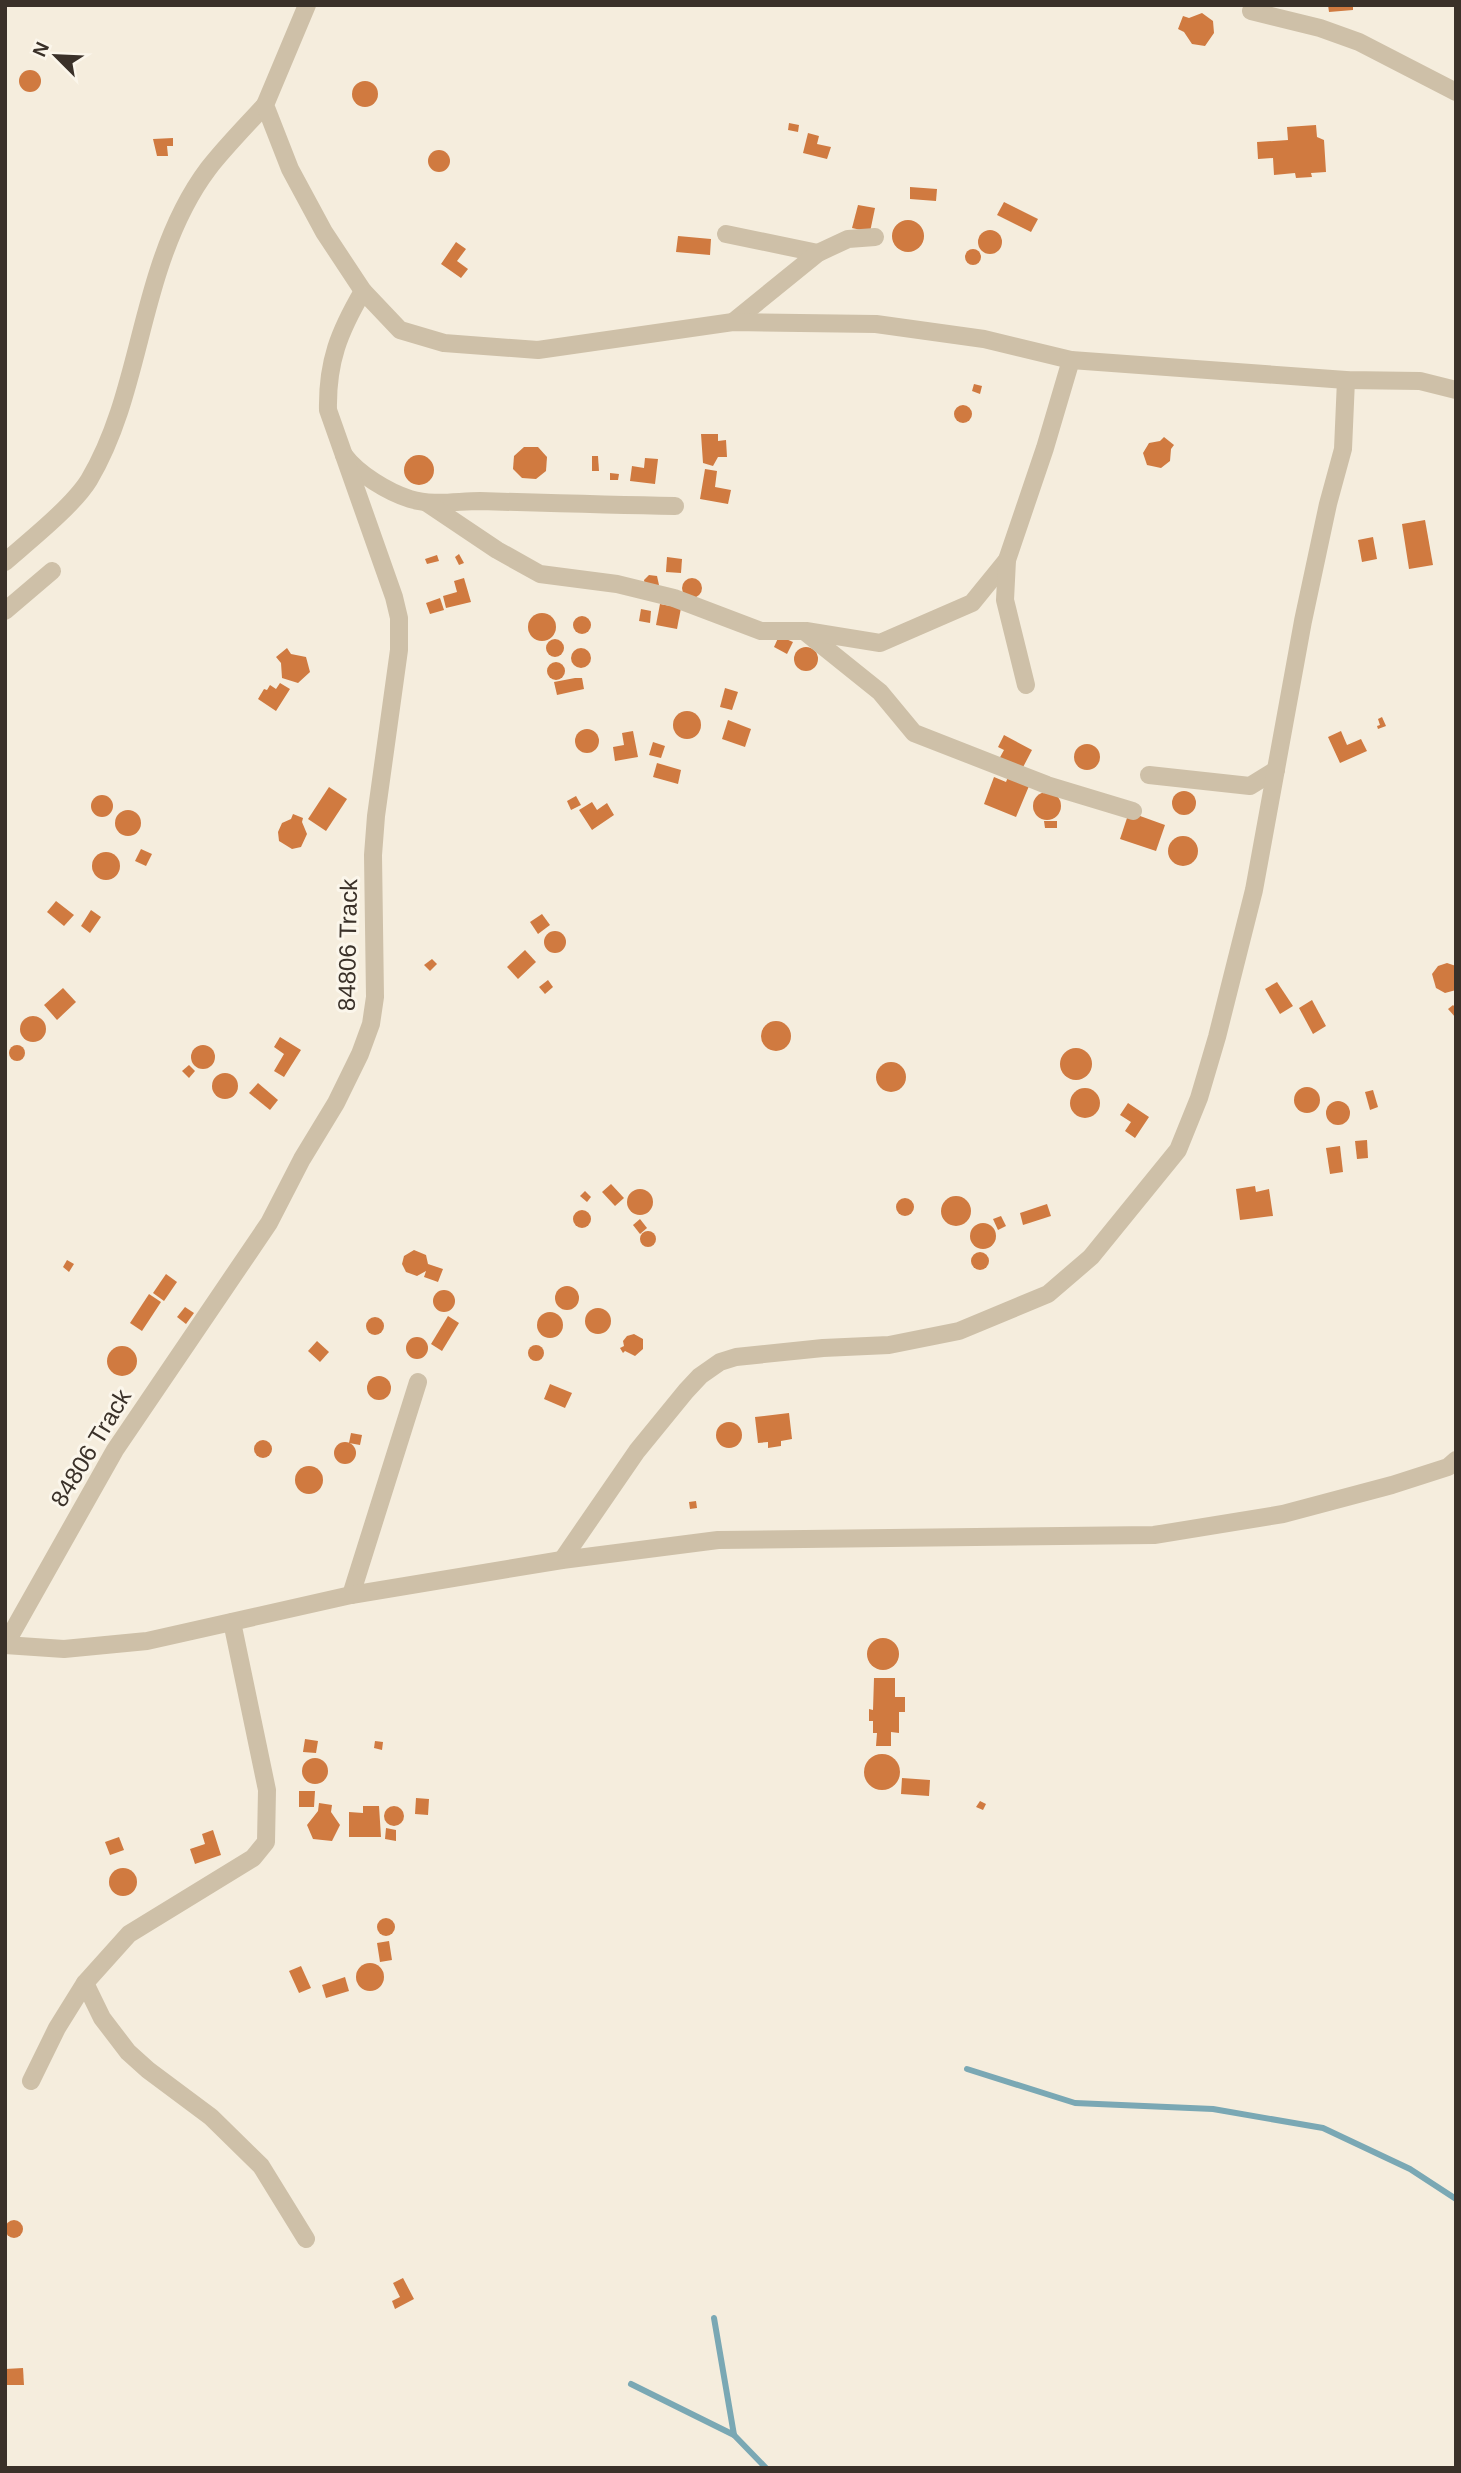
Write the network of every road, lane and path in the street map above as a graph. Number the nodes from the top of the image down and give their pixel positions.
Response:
1 (307, 5) edge
2 (1251, 11) dead end
3 (1456, 92) edge
4 (265, 105) junction
5 (726, 234) dead end
6 (875, 237) dead end
7 (818, 253) junction
8 (363, 291) junction
9 (733, 322) junction
10 (1071, 360) junction
11 (1346, 380) junction
12 (1456, 390) edge
13 (340, 449) junction
14 (427, 503) junction
15 (675, 506) dead end
16 (1007, 560) junction
17 (5, 562) edge
18 (51, 571) dead end
19 (5, 611) edge
20 (804, 631) junction
21 (1026, 685) dead end
22 (1276, 770) junction
23 (1149, 775) dead end
24 (1133, 811) dead end
25 (418, 1382) dead end
26 (1456, 1460) edge
27 (562, 1560) junction
28 (351, 1595) junction
29 (232, 1622) junction
30 (5, 1645) edge
31 (85, 1983) junction
32 (31, 2081) dead end
33 (306, 2239) dead end

1 - 4 street
2 - 3 street
4 - 8 street
4 - 17 street
5 - 7 street
6 - 7 street
7 - 9 street
8 - 9 street
8 - 13 street, 84806 Track
9 - 10 street
10 - 11 street
10 - 16 street
11 - 12 street
11 - 22 street
13 - 14 street
13 - 30 street, 84806 Track
14 - 15 street
14 - 20 street
16 - 20 street
16 - 21 street
18 - 19 street
20 - 24 street
22 - 23 street
22 - 27 street
25 - 28 street
26 - 27 street
27 - 28 street
28 - 29 street
29 - 30 street
29 - 31 street
31 - 32 street
31 - 33 street

